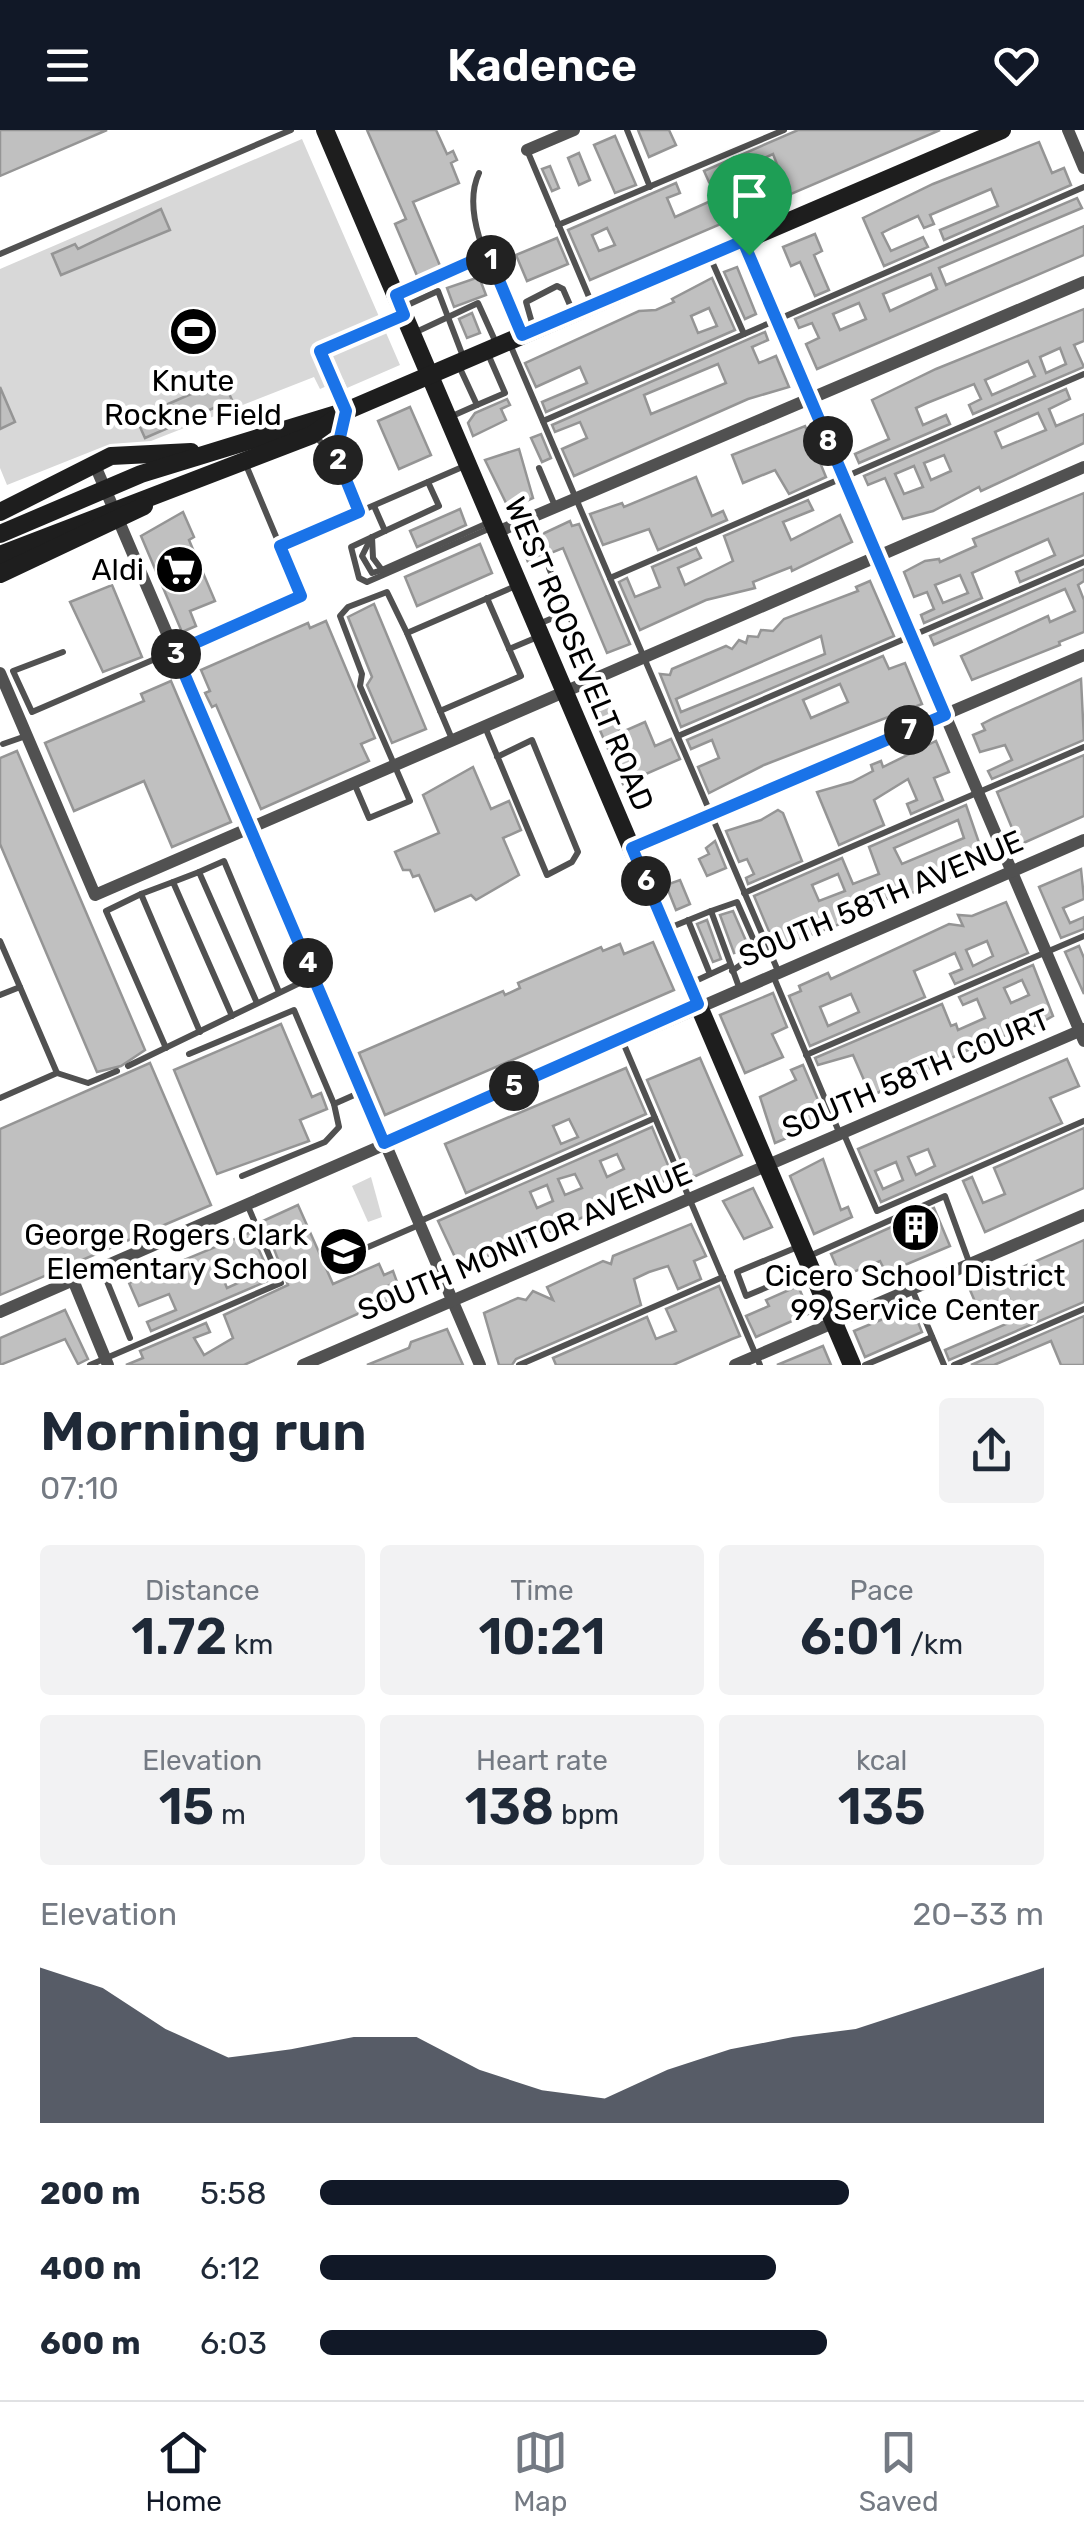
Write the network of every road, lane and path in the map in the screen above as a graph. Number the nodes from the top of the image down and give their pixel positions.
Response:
1 (291, 130) edge
2 (325, 130) edge
3 (574, 130) edge
4 (626, 130) edge
5 (784, 130) edge
6 (1002, 130) edge
7 (1068, 130) edge
8 (527, 150) joint
9 (1084, 168) edge
10 (479, 173) dead end
11 (650, 186) junction
12 (1084, 187) edge
13 (558, 226) junction
14 (743, 241) junction
15 (0, 254) edge
16 (488, 254) junction
17 (710, 256) junction
18 (1084, 282) edge
19 (400, 306) junction
20 (592, 306) junction
21 (574, 314) junction
22 (447, 317) junction
23 (777, 320) junction
24 (412, 334) junction
25 (744, 334) junction
26 (510, 341) junction
27 (461, 362) junction
28 (1084, 374) edge
29 (430, 375) junction
30 (810, 399) junction
31 (476, 405) junction
32 (346, 411) junction
33 (448, 418) junction
34 (543, 421) junction
35 (312, 435) junction
36 (210, 452) junction
37 (336, 455) junction
38 (244, 460) junction
39 (94, 463) junction
40 (468, 464) junction
41 (1084, 467) edge
42 (539, 468) dead end
43 (844, 478) junction
44 (428, 482) junction
45 (105, 488) junction
46 (576, 499) junction
47 (374, 506) junction
48 (555, 508) junction
49 (4, 509) edge
50 (359, 512) junction
51 (116, 515) junction
52 (22, 524) junction
53 (495, 526) junction
54 (384, 531) junction
55 (0, 534) edge
56 (372, 537) junction
57 (280, 546) junction
58 (0, 555) edge
59 (877, 556) junction
60 (1084, 562) edge
61 (549, 568) dead end
62 (0, 574) edge
63 (610, 578) junction
64 (519, 584) junction
65 (487, 598) junction
66 (567, 612) junction
67 (539, 630) junction
68 (407, 633) junction
69 (911, 636) junction
70 (509, 649) junction
71 (64, 652) dead end
72 (175, 652) junction
73 (1084, 655) edge
74 (643, 656) junction
75 (0, 673) edge
76 (594, 676) junction
77 (564, 690) junction
78 (440, 711) junction
79 (945, 715) junction
80 (484, 725) junction
81 (27, 736) junction
82 (678, 736) junction
83 (452, 739) junction
84 (1, 742) edge
85 (1084, 748) edge
86 (497, 757) junction
87 (394, 765) junction
88 (354, 782) junction
89 (978, 793) junction
90 (711, 815) junction
91 (250, 828) junction
92 (1084, 840) edge
93 (632, 848) junction
94 (1012, 871) junction
95 (199, 872) junction
96 (173, 882) junction
97 (744, 893) junction
98 (142, 894) junction
99 (712, 910) junction
100 (688, 920) junction
101 (666, 930) junction
102 (1084, 936) edge
103 (0, 941) edge
104 (1046, 953) junction
105 (731, 968) junction
106 (775, 972) junction
107 (710, 974) junction
108 (314, 976) junction
109 (690, 983) junction
110 (20, 986) junction
111 (739, 987) junction
112 (279, 992) junction
113 (0, 996) edge
114 (257, 1004) junction
115 (698, 1004) junction
116 (232, 1016) junction
117 (200, 1032) junction
118 (1082, 1033) edge
119 (622, 1038) junction
120 (166, 1048) junction
121 (190, 1054) dead end
122 (806, 1055) junction
123 (128, 1066) dead end
124 (117, 1071) dead end
125 (57, 1073) junction
126 (362, 1091) junction
127 (0, 1098) edge
128 (334, 1104) junction
129 (655, 1118) junction
130 (1084, 1121) edge
131 (841, 1133) junction
132 (384, 1143) junction
133 (767, 1164) junction
134 (242, 1176) dead end
135 (689, 1198) junction
136 (247, 1204) junction
137 (1084, 1215) edge
138 (419, 1223) junction
139 (345, 1257) dead end
140 (806, 1257) junction
141 (970, 1264) junction
142 (102, 1268) junction
143 (723, 1277) junction
144 (73, 1280) junction
145 (912, 1289) junction
146 (746, 1296) junction
147 (452, 1300) junction
148 (733, 1302) junction
149 (1084, 1309) edge
150 (0, 1312) edge
151 (834, 1322) junction
152 (932, 1337) junction
153 (130, 1338) dead end
154 (758, 1360) edge
155 (107, 1362) edge
156 (90, 1365) edge
157 (304, 1365) edge
158 (480, 1365) edge
159 (519, 1365) edge
160 (734, 1365) edge
161 (852, 1365) edge
162 (865, 1365) edge
163 (944, 1365) edge
164 (954, 1365) edge

1 - 15 lane
2 - 19 main road, WEST ROOSEVELT ROAD
3 - 8 street
4 - 11 lane
5 - 11 lane
6 - 14 main road
7 - 9 street
8 - 13 lane
10 - 16 lane
11 - 13 lane
12 - 23 lane
13 - 20 lane
14 - 17 main road
14 - 23 street
16 - 19 lane
16 - 26 lane
17 - 20 main road
17 - 25 lane
18 - 30 street
19 - 22 lane
19 - 24 main road, WEST ROOSEVELT ROAD
19 - 32 lane
20 - 21 main road
21 - 26 main road
21 - 26 lane
22 - 24 lane
22 - 26 lane
22 - 27 lane
23 - 25 lane
23 - 30 street
24 - 29 main road, WEST ROOSEVELT ROAD
25 - 34 lane
26 - 27 main road
26 - 31 lane
26 - 34 lane
27 - 29 main road
27 - 31 lane
28 - 43 lane
29 - 32 main road
29 - 33 main road, WEST ROOSEVELT ROAD
30 - 43 street
30 - 46 street
31 - 33 lane
32 - 35 main road
32 - 36 main road
32 - 37 lane
33 - 40 main road, WEST ROOSEVELT ROAD
34 - 46 lane
35 - 37 lane
35 - 38 main road
36 - 39 main road
36 - 45 main road
37 - 50 lane
38 - 51 main road
38 - 57 lane
39 - 45 street
39 - 49 main road
40 - 44 lane
40 - 53 main road, WEST ROOSEVELT ROAD
41 - 59 street
42 - 48 lane
43 - 59 street
43 - 63 lane
44 - 47 lane
44 - 54 lane
45 - 51 street
45 - 52 main road
46 - 48 street
46 - 63 lane
47 - 50 lane
47 - 54 lane
48 - 53 street
49 - 52 main road
50 - 57 lane
51 - 58 main road
51 - 62 main road
51 - 72 street
52 - 55 main road
53 - 56 lane
53 - 56 lane
53 - 64 main road, WEST ROOSEVELT ROAD
54 - 56 lane
57 - 72 lane
59 - 69 street
59 - 74 street
60 - 69 lane
61 - 66 lane
63 - 74 lane
64 - 65 lane
64 - 67 main road, WEST ROOSEVELT ROAD
65 - 68 lane
65 - 70 lane
66 - 67 lane
66 - 76 lane
67 - 70 lane
67 - 77 main road, WEST ROOSEVELT ROAD
68 - 78 lane
68 - 87 lane
69 - 79 street
69 - 82 lane
70 - 78 lane
71 - 72 lane
72 - 91 street
73 - 79 street
74 - 76 street
74 - 82 lane
75 - 81 street
76 - 77 street
77 - 80 street
77 - 93 main road, WEST ROOSEVELT ROAD
78 - 83 lane
79 - 89 street
79 - 90 street
80 - 83 street
80 - 86 lane
81 - 84 lane
81 - 91 street
82 - 90 lane
83 - 87 street
85 - 89 lane
86 - 86 lane
87 - 88 street
87 - 88 lane
88 - 91 street
89 - 94 street
89 - 97 lane
90 - 93 street
90 - 97 lane
91 - 108 street
92 - 94 street, SOUTH 58TH AVENUE
93 - 101 main road, WEST ROOSEVELT ROAD
94 - 104 street
94 - 106 street, SOUTH 58TH AVENUE
95 - 96 lane
95 - 112 lane
95 - 114 lane
96 - 98 lane
96 - 116 lane
97 - 106 lane
98 - 117 lane
98 - 120 lane
99 - 100 lane
99 - 105 lane
99 - 105 lane
100 - 101 lane
100 - 107 lane
101 - 109 main road, WEST ROOSEVELT ROAD
102 - 104 lane
103 - 110 lane
104 - 118 street
104 - 122 lane
105 - 107 lane
105 - 111 lane
106 - 111 street, SOUTH 58TH AVENUE
106 - 122 lane
107 - 109 lane
108 - 112 lane
108 - 126 street
109 - 115 main road, WEST ROOSEVELT ROAD
110 - 113 lane
110 - 125 lane
111 - 115 street, SOUTH 58TH AVENUE
112 - 114 lane
114 - 116 lane
115 - 119 street, SOUTH 58TH AVENUE
115 - 133 main road, WEST ROOSEVELT ROAD
116 - 117 lane
117 - 120 lane
118 - 131 street, SOUTH 58TH COURT
119 - 129 lane
119 - 132 street, SOUTH 58TH AVENUE
120 - 123 lane
121 - 128 lane
122 - 131 lane
124 - 125 lane
125 - 127 lane
126 - 128 lane
126 - 132 street
128 - 134 lane
129 - 135 lane
129 - 138 lane
130 - 131 lane
131 - 133 street, SOUTH 58TH COURT
132 - 136 street, SOUTH 58TH AVENUE
132 - 138 street
133 - 135 street, SOUTH MONITOR AVENUE
133 - 140 main road, WEST ROOSEVELT ROAD
135 - 143 lane
135 - 147 street, SOUTH MONITOR AVENUE
136 - 142 street, SOUTH 58TH AVENUE
136 - 155 lane
137 - 141 street
138 - 139 lane
138 - 147 street
140 - 141 lane
140 - 146 lane
140 - 146 lane
140 - 151 main road, WEST ROOSEVELT ROAD
141 - 145 street
142 - 144 street, SOUTH 58TH AVENUE
142 - 153 lane
143 - 148 lane
143 - 159 lane
144 - 150 street, SOUTH 58TH AVENUE
144 - 155 street
145 - 151 street
145 - 152 lane
146 - 148 lane
147 - 157 street, SOUTH MONITOR AVENUE
147 - 158 street
148 - 154 lane
149 - 164 lane
151 - 154 street
151 - 161 main road, WEST ROOSEVELT ROAD
152 - 162 lane
152 - 163 lane
154 - 160 street
155 - 156 lane

